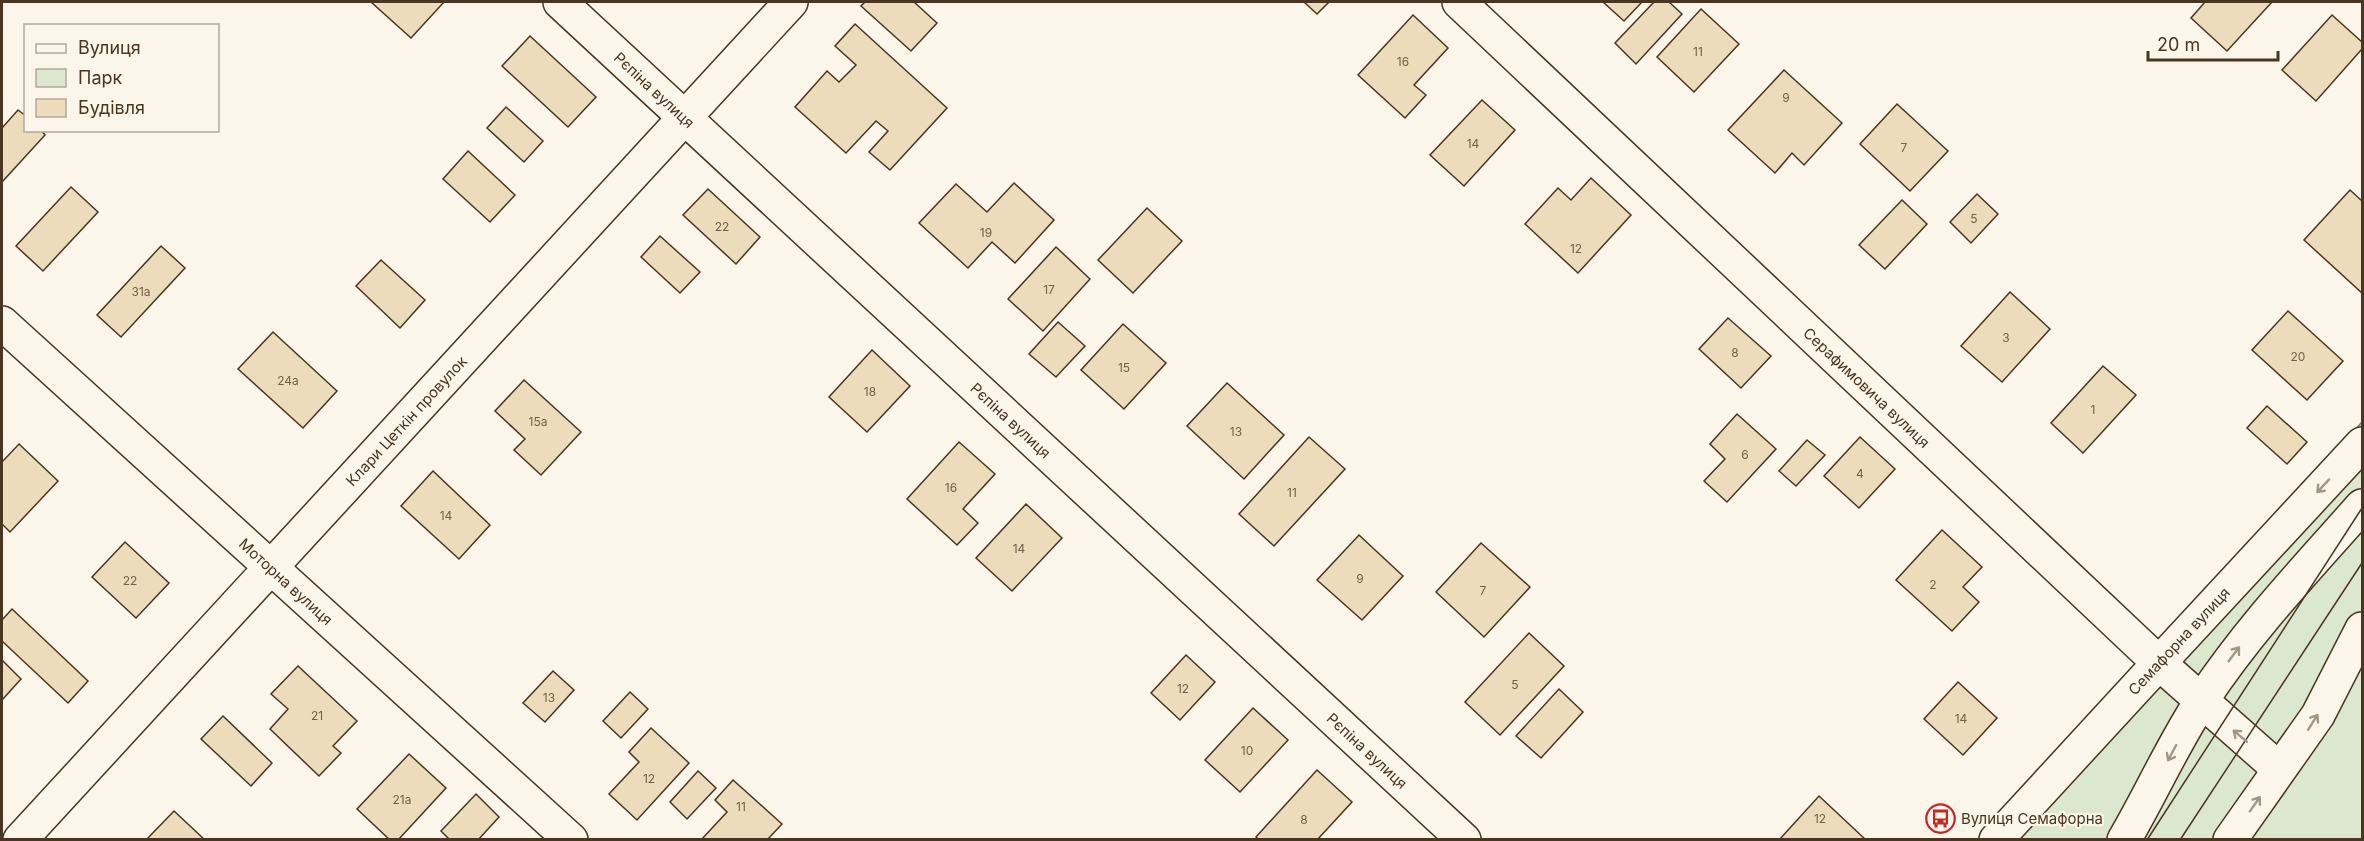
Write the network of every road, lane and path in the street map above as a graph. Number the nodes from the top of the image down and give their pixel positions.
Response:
1 (560, 2) edge
2 (791, 2) edge
3 (1460, 2) edge
4 (685, 117) junction
5 (2, 323) edge
6 (2362, 444) edge
7 (2362, 506) edge
8 (270, 567) junction
9 (2362, 629) edge
10 (2159, 663) junction
11 (2200, 702) junction
12 (2279, 769) junction
13 (20, 840) edge
14 (571, 840) edge
15 (1464, 840) edge
16 (1996, 840) edge
17 (2124, 840) edge
18 (2230, 840) edge

1 - 4 street, Рєпіна вулиця
2 - 4 street, Клари Цеткін провулок
3 - 10 street, Серафимовича вулиця
4 - 8 street, Клари Цеткін провулок
4 - 15 street, Рєпіна вулиця
5 - 8 street, Моторна вулиця
6 -> 10 street, Семафорна вулиця
11 -> 7 street
8 - 13 street, Клари Цеткін провулок
8 - 14 street, Моторна вулиця
12 -> 9 street
10 - 11 street, Серафимовича вулиця
10 - 16 street, Семафорна вулиця
12 -> 11 street, Серафимовича вулиця
11 -> 17 street
18 -> 12 street

